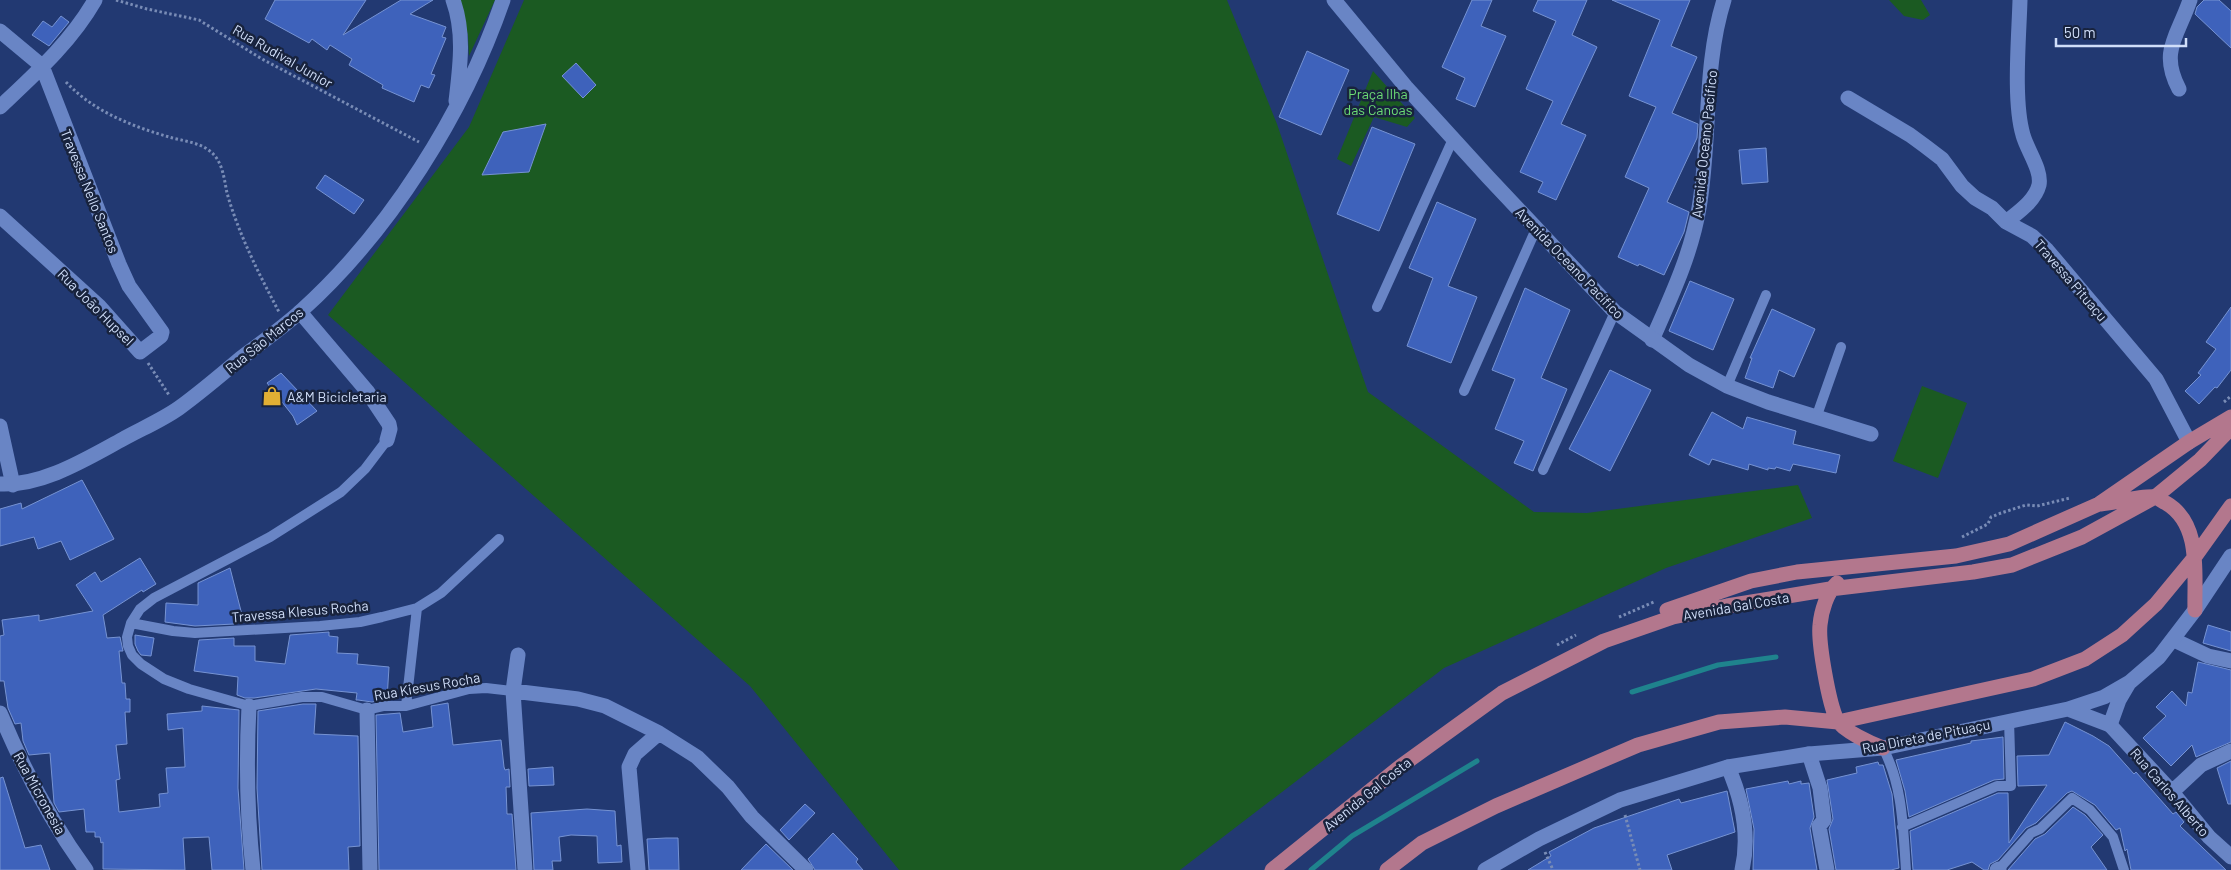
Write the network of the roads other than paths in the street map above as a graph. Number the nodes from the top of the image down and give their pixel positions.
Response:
1 (95, 0) edge
2 (453, 0) edge
3 (503, 0) edge
4 (1334, 0) edge
5 (1724, 0) edge
6 (2020, 0) edge
7 (2190, 0) edge
8 (0, 31) edge
9 (46, 63) junction
10 (2179, 90) dead end
11 (1848, 98) dead end
12 (456, 105) junction
13 (0, 107) edge
14 (1453, 139) junction
15 (0, 216) edge
16 (2006, 222) junction
17 (1536, 229) junction
18 (1766, 295) dead end
19 (1377, 307) dead end
20 (300, 312) junction
21 (1615, 312) junction
22 (1652, 340) junction
23 (1841, 348) dead end
24 (140, 352) joint
25 (1727, 386) junction
26 (1464, 392) dead end
27 (2231, 417) edge
28 (1816, 418) junction
29 (0, 426) edge
30 (2231, 428) edge
31 (1871, 434) dead end
32 (387, 440) joint
33 (2189, 442) junction
34 (1543, 470) dead end
35 (6, 485) edge
36 (2155, 497) junction
37 (2099, 504) junction
38 (2231, 506) edge
39 (499, 539) dead end
40 (2194, 558) junction
41 (2229, 562) edge
42 (1865, 565) junction
43 (1830, 589) junction
44 (417, 608) junction
45 (2195, 610) junction
46 (131, 623) junction
47 (1640, 627) junction
48 (2174, 640) junction
49 (518, 655) dead end
50 (2231, 661) edge
51 (2130, 682) junction
52 (513, 691) junction
53 (249, 706) junction
54 (406, 706) junction
55 (2068, 709) junction
56 (368, 710) junction
57 (0, 713) edge
58 (2009, 720) junction
59 (1838, 722) junction
60 (2110, 725) junction
61 (659, 733) junction
62 (1883, 748) junction
63 (2231, 751) edge
64 (1809, 754) junction
65 (1728, 767) junction
66 (2172, 792) junction
67 (1902, 827) junction
68 (2231, 857) edge
69 (1998, 869) edge
70 (86, 870) edge
71 (253, 870) edge
72 (370, 870) edge
73 (525, 870) edge
74 (638, 870) edge
75 (806, 870) edge
76 (1272, 870) edge
77 (1387, 870) edge
78 (1486, 870) edge
79 (1742, 870) edge
80 (1827, 870) edge
81 (1906, 870) edge
82 (2124, 870) edge

1 - 9 street
2 - 12 street, Rua São Marcos
3 - 12 street, Rua São Marcos
4 - 14 street, Avenida Oceano Pacífico
5 - 22 street, Avenida Oceano Pacifico
6 - 16 street
7 - 10 street
8 - 9 street, Travessa Nello Santos
9 - 13 street
9 - 24 street, Travessa Nello Santos
11 - 16 street, Travessa Pituaçu
12 - 20 street, Rua São Marcos
14 - 17 street, Avenida Oceano Pacífico
14 - 19 lane
15 - 24 street, Rua João Hupsel
16 - 33 street, Travessa Pituaçu
17 - 21 street, Avenida Oceano Pacífico
17 - 26 lane
18 - 25 lane
20 - 32 street
20 - 35 street, Rua São Marcos
21 - 22 street, Avenida Oceano Pacífico
21 - 34 lane
22 - 25 street, Avenida Oceano Pacífico
23 - 28 lane
25 - 28 street, Avenida Oceano Pacífico
27 - 33 main road
28 - 31 street, Avenida Oceano Pacífico
29 - 35 street
30 - 36 main road, Avenida Gal Costa
32 - 46 lane
33 - 37 main road
36 - 37 main road
36 - 40 main road
36 - 43 main road, Avenida Gal Costa
37 - 42 main road
38 - 40 main road
39 - 44 lane, Travessa Klesus Rocha
40 - 45 main road
40 - 59 main road
41 - 45 street, Rua Direta de Pituaçu
42 - 43 main road
42 - 47 main road
43 - 47 main road, Avenida Gal Costa
43 - 59 main road
44 - 46 lane, Travessa Klesus Rocha
44 - 54 lane
45 - 48 street, Rua Direta de Pituaçu
46 - 53 lane, Rua Kiesus Rocha
47 - 76 main road, Avenida Gal Costa
48 - 50 street
48 - 51 street, Rua Direta de Pituaçu
49 - 52 street
51 - 55 street, Rua Direta de Pituaçu
51 - 60 street
52 - 54 lane, Rua Kiesus Rocha
52 - 61 street
52 - 73 street
53 - 56 lane, Rua Kiesus Rocha
53 - 71 street
54 - 56 lane, Rua Kiesus Rocha
55 - 58 street, Rua Direta de Pituaçu
55 - 60 street
56 - 72 street
57 - 70 street, Rua Micronesia
58 - 62 street, Rua Direta de Pituaçu
58 - 67 lane
59 - 62 main road
59 - 77 main road
60 - 66 street, Rua Carlos Alberto
61 - 74 street
61 - 75 street
62 - 64 street, Rua Direta de Pituaçu
62 - 67 lane
63 - 66 street
64 - 65 street, Rua Direta de Pituaçu
64 - 80 street
65 - 78 street, Rua Direta de Pituaçu
65 - 79 street
66 - 68 street, Rua Carlos Alberto
67 - 81 lane
69 - 82 lane

